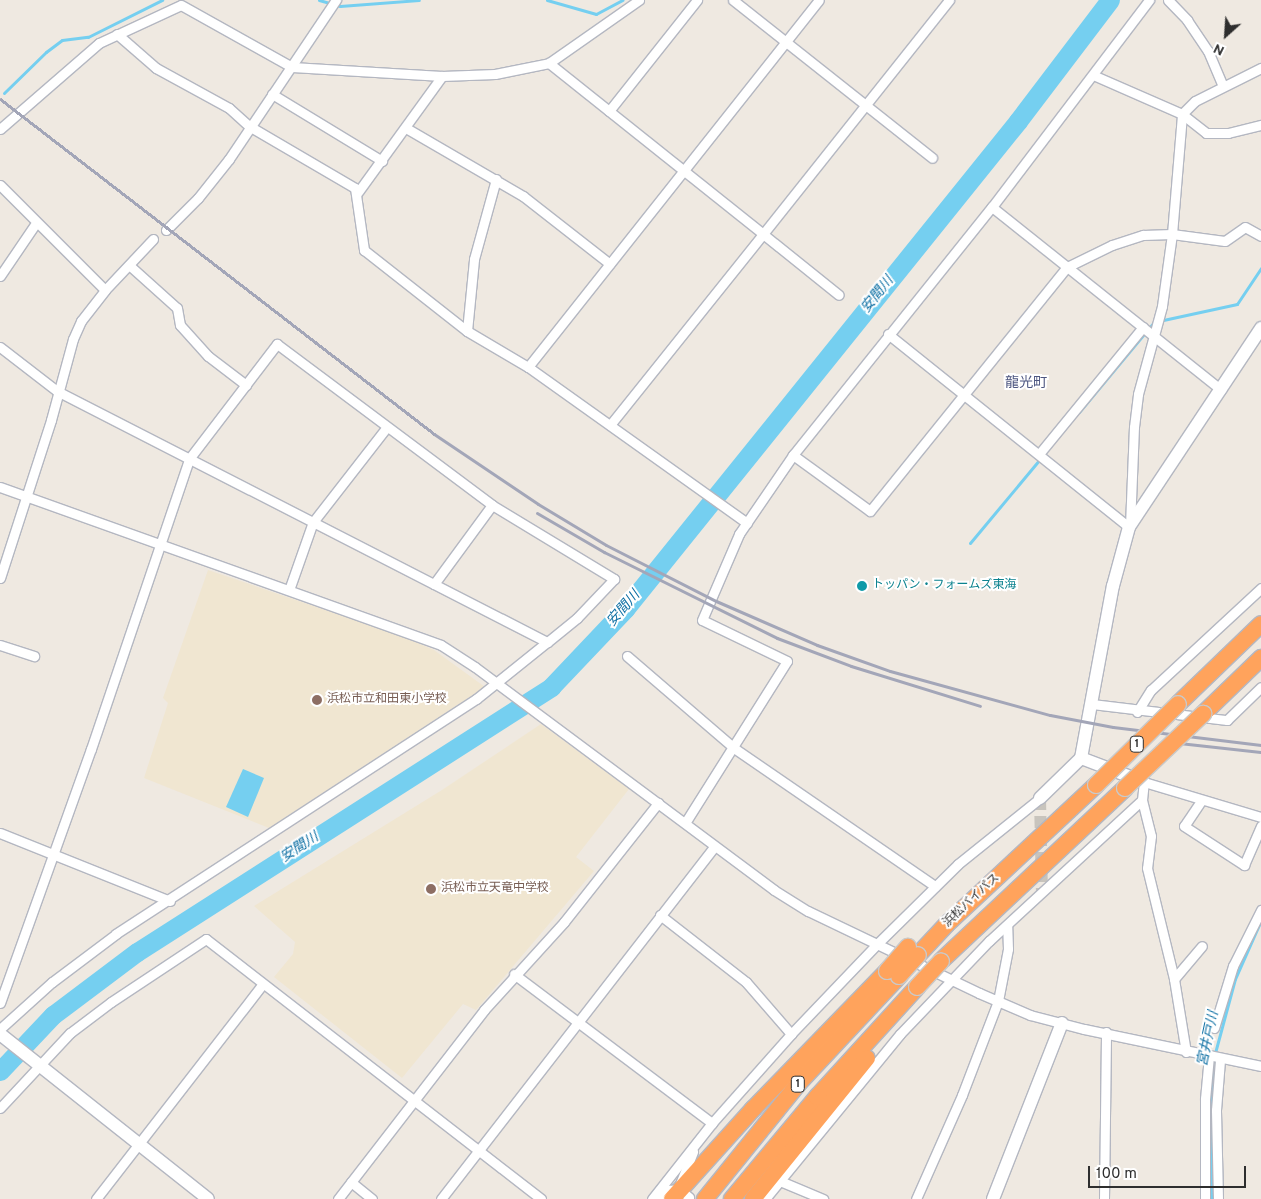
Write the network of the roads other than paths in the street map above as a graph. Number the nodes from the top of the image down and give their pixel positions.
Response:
1 (336, 0) edge
2 (639, 0) edge
3 (697, 0) edge
4 (733, 0) edge
5 (820, 0) edge
6 (949, 0) edge
7 (1149, 0) edge
8 (1168, 0) edge
9 (117, 34) junction
10 (787, 42) junction
11 (549, 64) junction
12 (292, 67) junction
13 (1261, 68) edge
14 (1093, 75) junction
15 (442, 76) junction
16 (1223, 86) junction
17 (272, 94) junction
18 (866, 105) junction
19 (609, 111) junction
20 (1182, 114) junction
21 (1261, 124) edge
22 (1, 126) edge
23 (249, 126) junction
24 (406, 128) junction
25 (932, 158) dead end
26 (382, 161) junction
27 (684, 171) junction
28 (496, 179) junction
29 (0, 185) edge
30 (358, 192) junction
31 (992, 207) junction
32 (36, 223) junction
33 (166, 230) dead end
34 (763, 234) junction
35 (1172, 234) junction
36 (1261, 236) edge
37 (153, 239) dead end
38 (129, 264) junction
39 (610, 264) junction
40 (1067, 267) junction
41 (0, 276) edge
42 (105, 290) junction
43 (839, 295) dead end
44 (1143, 327) junction
45 (1261, 328) edge
46 (467, 331) junction
47 (888, 334) junction
48 (1153, 335) junction
49 (0, 347) edge
50 (528, 367) junction
51 (246, 385) junction
52 (1221, 390) junction
53 (57, 391) junction
54 (964, 394) junction
55 (610, 425) junction
56 (386, 426) junction
57 (793, 455) junction
58 (1042, 456) junction
59 (189, 458) junction
60 (0, 487) edge
61 (26, 496) junction
62 (492, 505) junction
63 (313, 522) junction
64 (747, 523) junction
65 (1130, 527) junction
66 (162, 547) junction
67 (0, 578) edge
68 (434, 584) junction
69 (1261, 588) edge
70 (289, 590) junction
71 (1261, 624) edge
72 (547, 642) junction
73 (0, 645) edge
74 (34, 656) dead end
75 (627, 656) dead end
76 (1261, 658) edge
77 (499, 685) junction
78 (1261, 687) edge
79 (1092, 704) junction
80 (1137, 712) junction
81 (734, 748) junction
82 (1082, 758) junction
83 (1144, 782) junction
84 (1040, 798) joint
85 (1142, 800) junction
86 (1201, 801) junction
87 (658, 803) junction
88 (1261, 817) edge
89 (685, 823) junction
90 (1261, 826) edge
91 (0, 833) edge
92 (714, 847) junction
93 (51, 855) junction
94 (934, 886) junction
95 (170, 901) junction
96 (1261, 910) edge
97 (660, 915) junction
98 (1007, 925) junction
99 (876, 946) junction
100 (1202, 946) dead end
101 (946, 969) junction
102 (893, 973) junction
103 (514, 974) junction
104 (1174, 979) junction
105 (263, 984) junction
106 (921, 988) junction
107 (998, 1001) junction
108 (0, 1003) edge
109 (577, 1022) junction
110 (1062, 1023) junction
111 (1214, 1028) dead end
112 (0, 1029) edge
113 (1106, 1032) junction
114 (0, 1034) edge
115 (791, 1034) junction
116 (1186, 1052) junction
117 (1209, 1056) junction
118 (1220, 1060) junction
119 (38, 1066) junction
120 (1261, 1066) edge
121 (413, 1100) junction
122 (0, 1108) edge
123 (712, 1123) junction
124 (699, 1140) junction
125 (138, 1145) junction
126 (478, 1151) junction
127 (780, 1181) junction
128 (351, 1182) junction
129 (680, 1195) edge
130 (96, 1199) edge
131 (208, 1199) edge
132 (338, 1199) edge
133 (372, 1199) edge
134 (441, 1199) edge
135 (541, 1199) edge
136 (652, 1199) edge
137 (660, 1199) edge
138 (706, 1199) edge
139 (732, 1199) edge
140 (753, 1199) edge
141 (765, 1199) edge
142 (823, 1199) edge
143 (916, 1199) edge
144 (993, 1199) edge
145 (1104, 1199) edge
146 (1205, 1199) edge
147 (1218, 1199) edge

1 - 12 street
2 - 11 street
3 - 19 street
4 - 10 street
5 - 10 street
6 - 18 street
7 - 14 street
8 - 16 street
9 - 12 street
9 - 22 street
9 - 23 street
10 - 18 street
10 - 27 street
11 - 15 street
11 - 19 street
12 - 15 street
12 - 17 street
13 - 16 street
14 - 20 street
14 - 31 street
15 - 24 street
16 - 20 street
17 - 23 street
17 - 26 street
18 - 25 street
18 - 34 street
19 - 27 street
20 - 21 street
20 - 35 street
23 - 30 street
23 - 33 street
24 - 26 street
24 - 28 street
26 - 30 street
27 - 34 street
27 - 39 street
28 - 39 street
28 - 46 street
29 - 32 street
30 - 46 street
31 - 40 street
31 - 47 street
32 - 41 street
32 - 42 street
34 - 43 street
34 - 55 street
35 - 36 street
35 - 40 street
35 - 48 street
37 - 38 street
38 - 42 street
38 - 51 street
39 - 50 street
40 - 44 street
40 - 54 street
42 - 53 street
44 - 48 street
44 - 58 street
45 - 52 street
46 - 50 street
47 - 54 street
47 - 57 street
48 - 52 street
48 - 65 street
49 - 53 street
50 - 55 street
51 - 56 street
51 - 59 street
52 - 65 street
53 - 59 street
53 - 61 street
54 - 57 street
54 - 58 street
55 - 64 street
56 - 62 street
56 - 63 street
57 - 64 street
58 - 65 street
59 - 63 street
59 - 66 street
60 - 61 street
61 - 66 street
61 - 67 street
62 - 68 street
62 - 72 street
63 - 68 street
63 - 70 street
64 - 81 street
65 - 79 street
66 - 70 street
66 - 93 street
68 - 72 street
69 - 80 street
70 - 77 street
71 - 102 highway, 浜松バイパス / 1, bridge
72 - 77 street
73 - 74 street
75 - 81 street
76 - 101 highway, 浜松バイパス / 1, bridge
77 - 87 street
77 - 95 street
78 - 80 street
79 - 80 street
79 - 82 street
81 - 89 street
81 - 94 street
82 - 83 street
82 - 84 street
83 - 85 street
83 - 86 street
84 - 94 street
85 - 98 street
85 - 104 street
86 - 88 street
86 - 90 street
87 - 89 street
87 - 103 street
89 - 92 street
91 - 93 street
92 - 97 street
92 - 99 street
93 - 95 street
93 - 108 street
94 - 99 street
95 - 112 street
96 - 111 street
97 - 109 street
97 - 115 street
98 - 101 street
98 - 107 street
99 - 101 street
99 - 115 street
100 - 104 street
101 - 106 highway, 浜松バイパス
101 - 107 street
101 - 127 street
102 - 129 highway
102 - 138 highway, 1
103 - 109 street
103 - 121 street
104 - 116 street
105 - 119 street
105 - 121 street
105 - 125 street
106 - 139 highway, 1
106 - 140 highway
107 - 110 street
107 - 143 street
109 - 123 street
109 - 126 street
110 - 113 street
110 - 144 street
113 - 116 street
113 - 145 street
114 - 119 street
115 - 123 street
116 - 117 street
117 - 118 street
117 - 146 street
118 - 120 street
118 - 147 street
119 - 122 street
119 - 125 street
121 - 126 street
121 - 128 street
123 - 124 street
124 - 129 street
124 - 136 street
125 - 130 street
125 - 131 street
126 - 134 street
126 - 135 street
127 - 141 street
127 - 142 street
128 - 132 street
128 - 133 street
129 - 137 street

